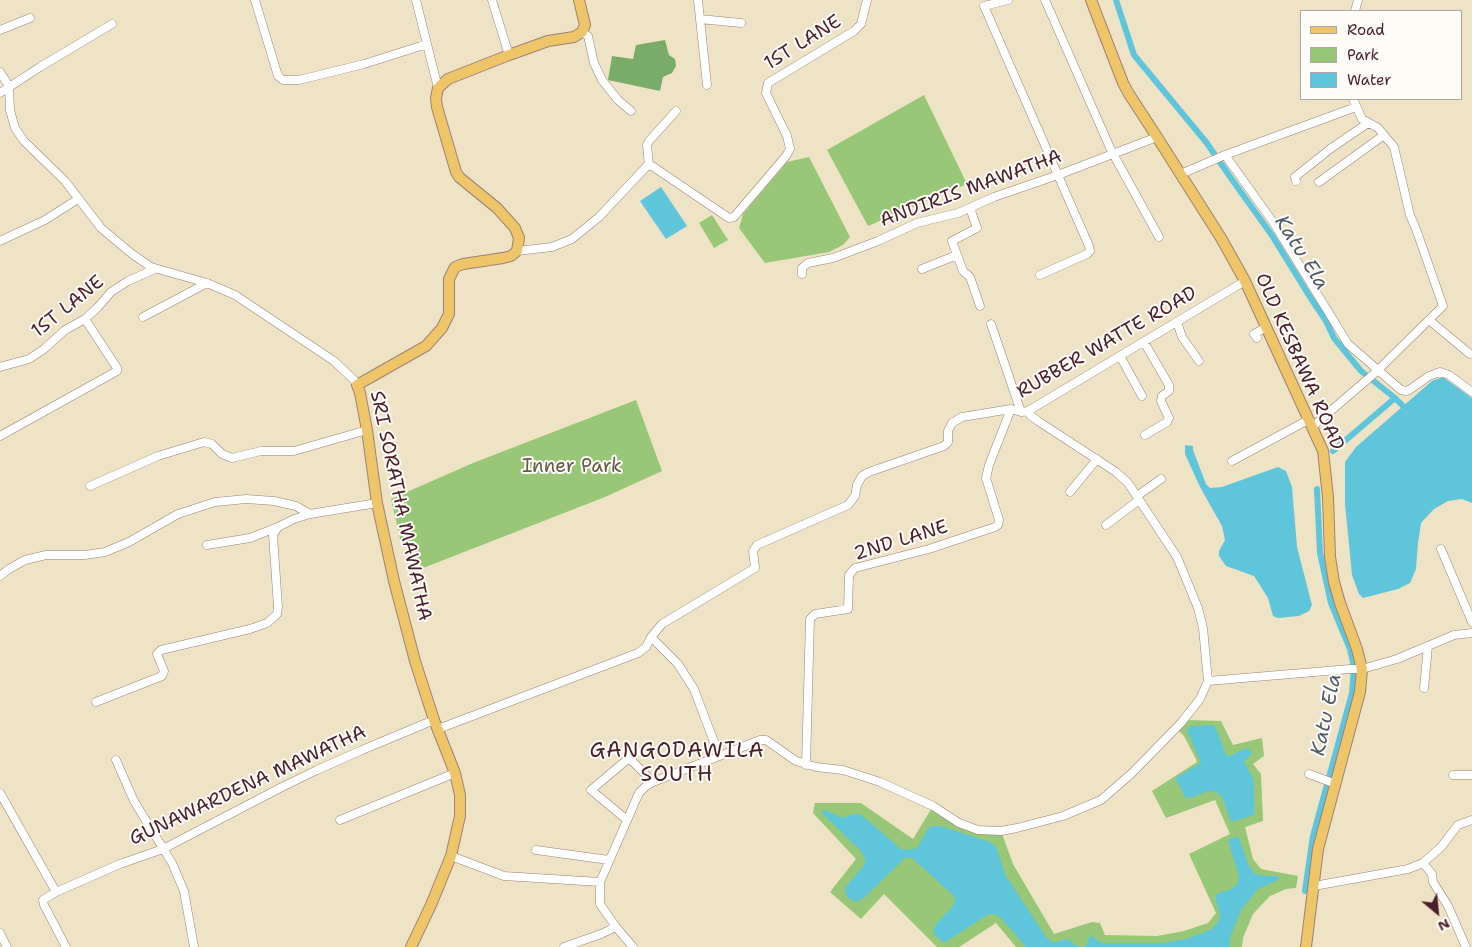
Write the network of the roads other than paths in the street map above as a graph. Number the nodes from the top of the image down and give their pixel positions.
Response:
1 (255, 0) edge
2 (416, 0) edge
3 (492, 0) edge
4 (579, 0) edge
5 (698, 0) edge
6 (867, 0) edge
7 (1008, 0) edge
8 (1045, 0) edge
9 (1091, 0) edge
10 (30, 18) dead end
11 (700, 19) junction
12 (741, 23) dead end
13 (112, 24) dead end
14 (0, 30) edge
15 (582, 32) junction
16 (426, 44) junction
17 (509, 55) junction
18 (0, 72) edge
19 (707, 85) dead end
20 (9, 86) junction
21 (438, 88) junction
22 (0, 93) edge
23 (1353, 100) edge
24 (1356, 107) junction
25 (631, 111) dead end
26 (676, 111) dead end
27 (1368, 123) junction
28 (1384, 135) junction
29 (1157, 137) junction
30 (1113, 154) junction
31 (1225, 156) junction
32 (649, 166) junction
33 (1181, 174) junction
34 (1058, 175) junction
35 (1296, 181) dead end
36 (1319, 182) dead end
37 (78, 199) junction
38 (970, 208) junction
39 (1159, 237) dead end
40 (0, 241) edge
41 (518, 251) junction
42 (957, 255) junction
43 (155, 268) junction
44 (922, 269) dead end
45 (802, 274) dead end
46 (1040, 275) dead end
47 (1245, 282) junction
48 (207, 283) junction
49 (980, 306) dead end
50 (143, 317) dead end
51 (85, 319) junction
52 (1429, 320) junction
53 (1177, 322) junction
54 (991, 324) dead end
55 (1265, 328) junction
56 (1257, 338) dead end
57 (1144, 342) junction
58 (1470, 354) dead end
59 (1120, 356) junction
60 (1199, 361) dead end
61 (0, 366) edge
62 (1376, 371) junction
63 (357, 385) junction
64 (1472, 392) edge
65 (1142, 396) dead end
66 (1011, 409) junction
67 (1024, 412) junction
68 (1310, 424) junction
69 (367, 430) junction
70 (1145, 435) dead end
71 (0, 436) edge
72 (1097, 459) junction
73 (1232, 461) dead end
74 (1161, 479) dead end
75 (90, 486) dead end
76 (1070, 492) dead end
77 (1138, 498) junction
78 (377, 503) junction
79 (310, 514) junction
80 (1106, 525) dead end
81 (278, 527) junction
82 (207, 545) dead end
83 (1441, 549) dead end
84 (0, 576) edge
85 (1472, 622) edge
86 (1472, 633) edge
87 (651, 637) junction
88 (1428, 646) junction
89 (1356, 669) junction
90 (1208, 681) junction
91 (1424, 688) dead end
92 (96, 702) dead end
93 (436, 725) junction
94 (720, 755) junction
95 (116, 760) dead end
96 (806, 765) junction
97 (455, 773) junction
98 (1309, 774) dead end
99 (1453, 775) dead end
100 (1472, 775) edge
101 (653, 782) junction
102 (1336, 784) junction
103 (0, 793) edge
104 (340, 820) dead end
105 (627, 820) junction
106 (1472, 820) edge
107 (163, 849) junction
108 (536, 850) dead end
109 (451, 856) junction
110 (609, 860) junction
111 (1423, 863) junction
112 (600, 882) junction
113 (1314, 886) junction
114 (56, 892) junction
115 (616, 927) junction
116 (0, 933) edge
117 (62, 946) edge
118 (7, 947) edge
119 (194, 947) edge
120 (411, 947) edge
121 (564, 947) edge
122 (633, 947) edge
123 (1306, 947) edge
124 (1466, 947) edge

1 - 16 street
2 - 16 street
3 - 17 street
4 - 15 main road
5 - 11 street
6 - 32 street, 1ST LANE
7 - 34 street
8 - 30 street
9 - 29 main road, OLD KESBAWA ROAD
10 - 14 street
11 - 12 street
11 - 19 street
13 - 20 street
15 - 17 main road
15 - 25 street
16 - 21 street
17 - 21 main road
18 - 20 street
20 - 22 street
20 - 37 street
21 - 41 main road
23 - 24 street
24 - 27 street
24 - 31 street
26 - 32 street
27 - 28 street
27 - 35 street
28 - 36 street
28 - 52 street
29 - 30 street, ANDIRIS MAWATHA
29 - 33 main road, OLD KESBAWA ROAD
30 - 34 street, ANDIRIS MAWATHA
30 - 39 street
31 - 33 street
31 - 62 street
32 - 41 street
33 - 47 main road, OLD KESBAWA ROAD
34 - 38 street, ANDIRIS MAWATHA
34 - 46 street
37 - 40 street
37 - 43 street
38 - 42 street
38 - 45 street, ANDIRIS MAWATHA
41 - 63 main road
42 - 44 street
42 - 49 street
43 - 48 street
43 - 51 street, 1ST LANE
47 - 53 street, RUBBER WATTE ROAD
47 - 55 main road, OLD KESBAWA ROAD
48 - 50 street
48 - 63 street
51 - 61 street, 1ST LANE
51 - 71 street
52 - 58 street
52 - 62 street
53 - 57 street, RUBBER WATTE ROAD
53 - 60 street
54 - 67 street
55 - 56 street
55 - 68 main road, OLD KESBAWA ROAD
57 - 59 street, RUBBER WATTE ROAD
57 - 70 street
59 - 65 street
59 - 67 street, RUBBER WATTE ROAD
62 - 64 street
62 - 68 street
63 - 69 main road, SRI SORATHA MAWATHA
66 - 67 street, RUBBER WATTE ROAD
66 - 87 street, RUBBER WATTE ROAD
66 - 96 street, 2ND LANE
67 - 72 street
68 - 73 street
68 - 89 main road, OLD KESBAWA ROAD
69 - 75 street
69 - 78 main road, SRI SORATHA MAWATHA
72 - 76 street
72 - 77 street
74 - 77 street
77 - 80 street
77 - 90 street
78 - 79 street
78 - 93 main road, SRI SORATHA MAWATHA
79 - 81 street
79 - 84 street
81 - 82 street
81 - 92 street
83 - 85 street
86 - 88 street
87 - 93 street, RUBBER WATTE ROAD
87 - 94 street
88 - 89 street
88 - 91 street
89 - 90 street
89 - 102 main road, OLD KESBAWA ROAD
90 - 96 street
93 - 97 main road, SRI SORATHA MAWATHA
93 - 107 street, GUNAWARDENA MAWATHA
94 - 96 street
94 - 101 street
95 - 107 street
97 - 104 street
97 - 109 main road, SRI SORATHA MAWATHA
98 - 102 street
99 - 100 street
101 - 105 street
101 - 105 street
102 - 113 main road, OLD KESBAWA ROAD
103 - 114 street
105 - 110 street
106 - 111 street
107 - 114 street, GUNAWARDENA MAWATHA
107 - 119 street
108 - 110 street
109 - 112 street
109 - 120 main road, SRI SORATHA MAWATHA
110 - 112 street
111 - 113 street
111 - 124 street
112 - 115 street
113 - 123 main road, OLD KESBAWA ROAD
114 - 117 street
115 - 121 street
115 - 122 street
116 - 118 street

